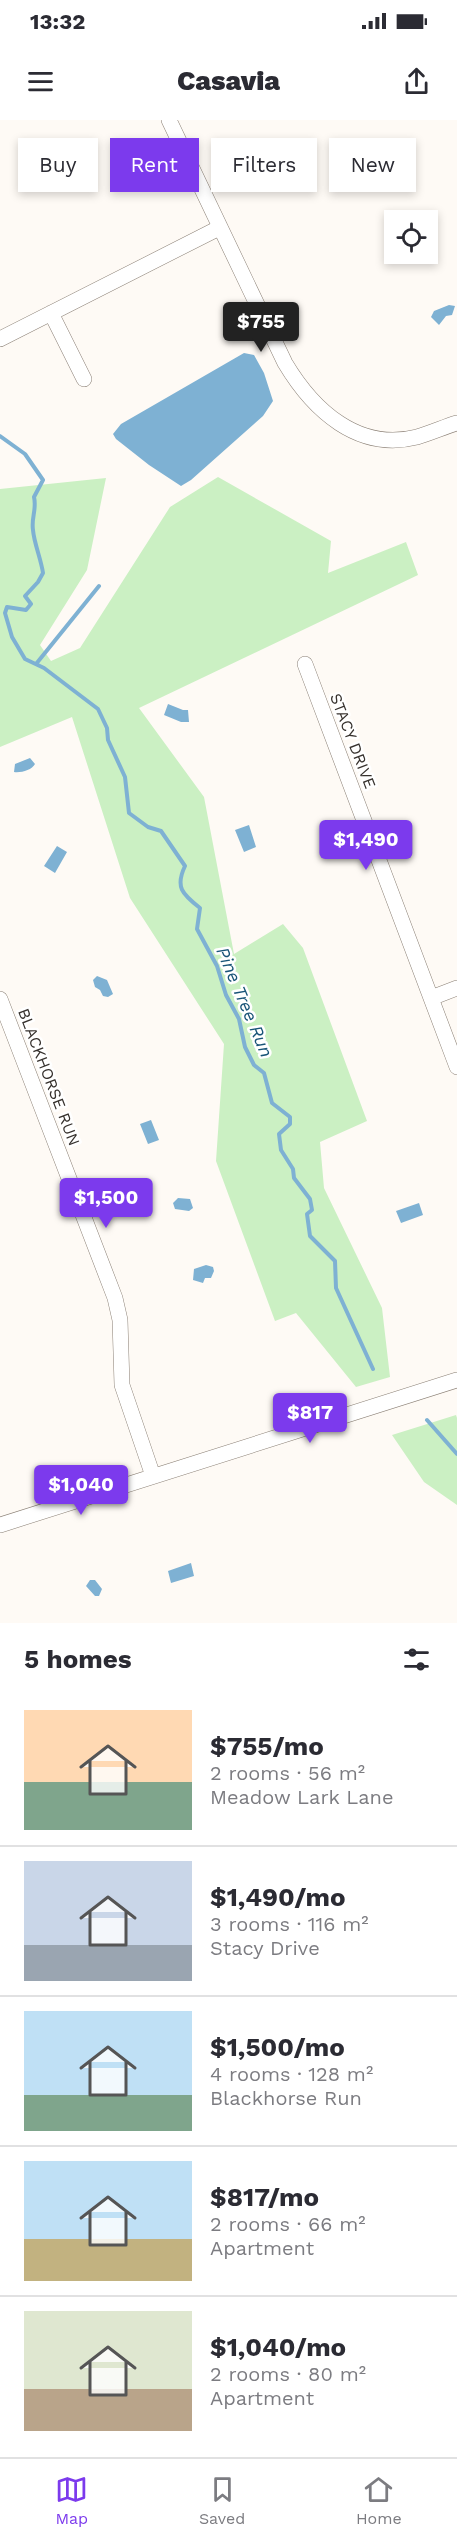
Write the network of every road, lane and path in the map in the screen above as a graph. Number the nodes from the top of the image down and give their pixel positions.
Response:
1 (169, 120) edge
2 (219, 228) junction
3 (51, 313) junction
4 (0, 339) edge
5 (84, 379) dead end
6 (457, 423) edge
7 (305, 664) dead end
8 (457, 988) edge
9 (431, 998) junction
10 (0, 999) edge
11 (457, 1067) edge
12 (457, 1380) edge
13 (153, 1476) junction
14 (0, 1525) edge

1 - 2 street
2 - 3 street
2 - 6 street
3 - 4 street
3 - 5 street
7 - 9 street, STACY DRIVE
8 - 9 street
9 - 11 street, STACY DRIVE
10 - 13 street, BLACKHORSE RUN
12 - 13 street
13 - 14 street

